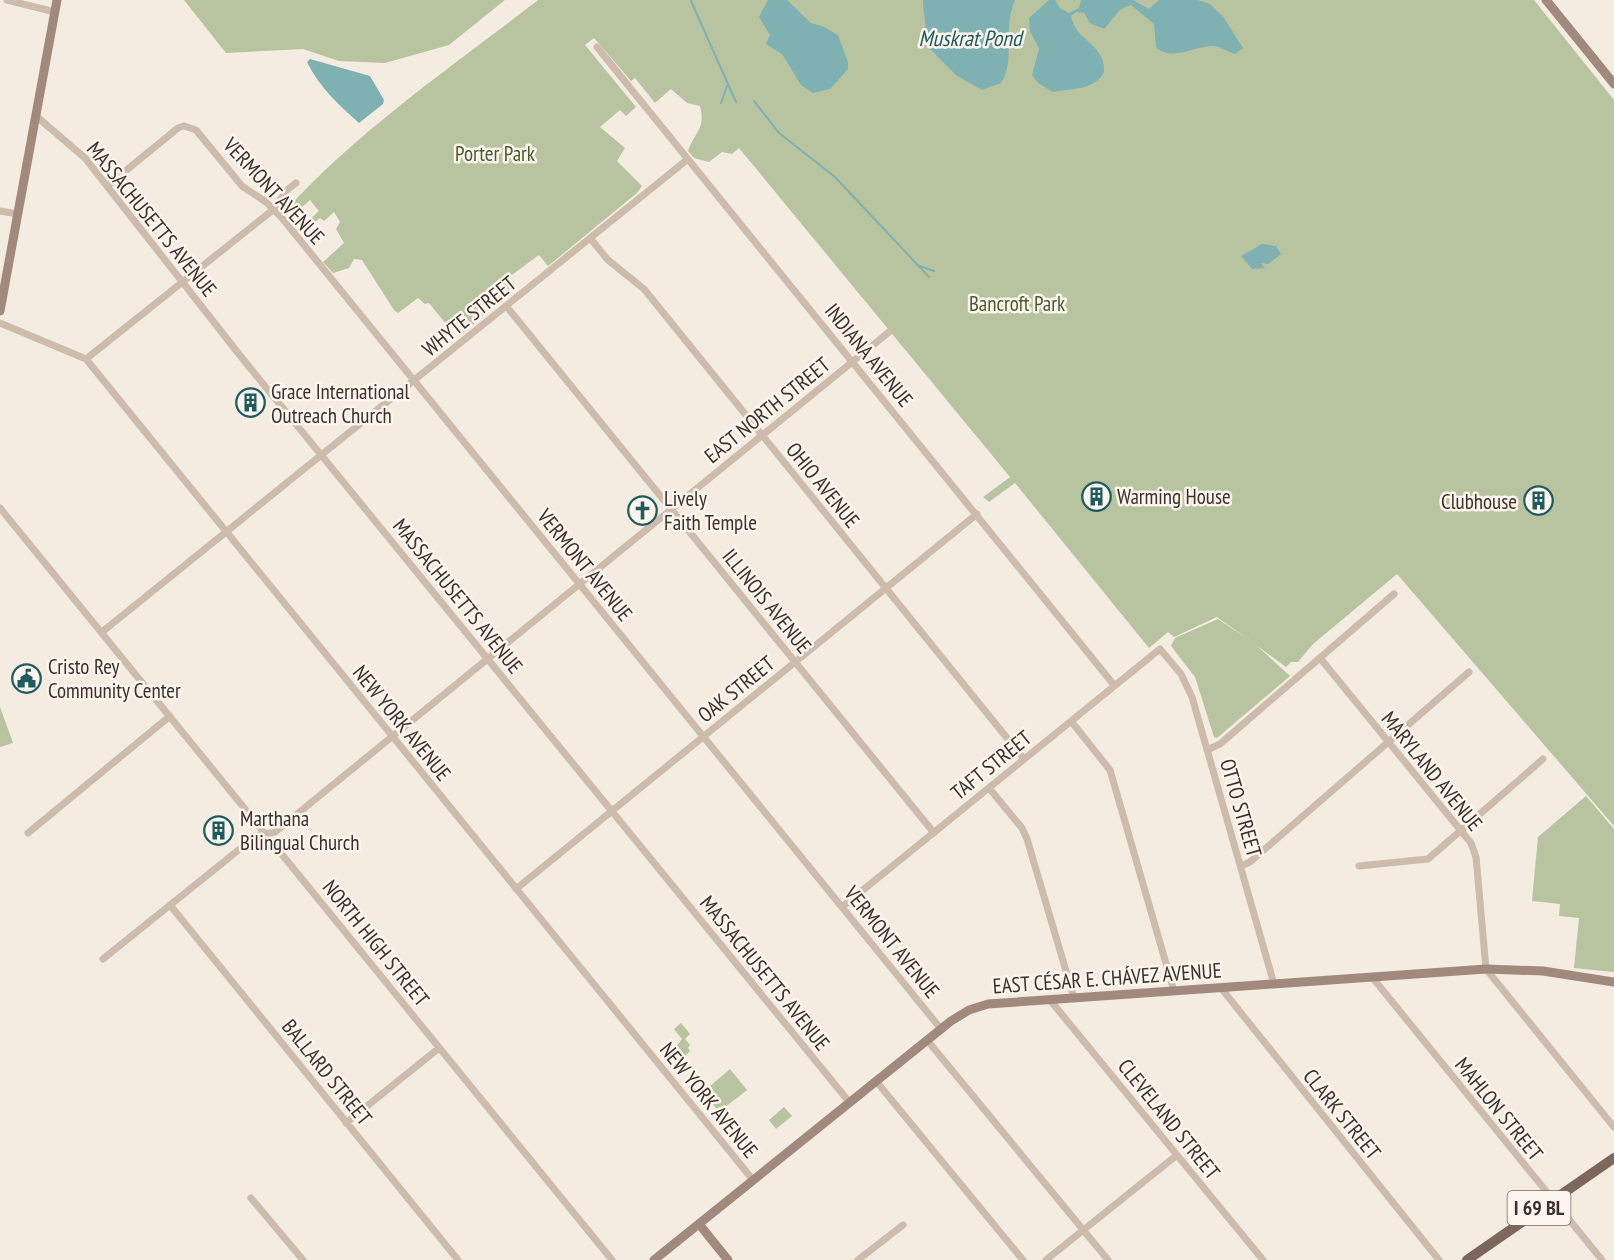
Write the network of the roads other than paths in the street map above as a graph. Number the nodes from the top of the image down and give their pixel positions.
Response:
1 (7, 0) edge
2 (57, 0) edge
3 (1546, 0) edge
4 (55, 12) junction
5 (597, 47) dead end
6 (1614, 84) edge
7 (36, 117) junction
8 (688, 159) junction
9 (296, 183) dead end
10 (107, 186) junction
11 (274, 209) junction
12 (0, 211) edge
13 (18, 214) junction
14 (590, 238) junction
15 (182, 282) junction
16 (507, 307) junction
17 (0, 310) edge
18 (0, 323) edge
19 (889, 333) dead end
20 (86, 359) junction
21 (853, 362) junction
22 (415, 381) junction
23 (762, 436) junction
24 (322, 456) junction
25 (0, 508) edge
26 (671, 510) junction
27 (977, 514) junction
28 (226, 532) junction
29 (580, 584) junction
30 (886, 589) junction
31 (1394, 594) dead end
32 (102, 632) junction
33 (1160, 649) joint
34 (1320, 658) junction
35 (488, 659) junction
36 (796, 662) junction
37 (1469, 672) dead end
38 (1114, 685) junction
39 (170, 717) junction
40 (1071, 721) junction
41 (392, 736) junction
42 (704, 737) junction
43 (1388, 743) junction
44 (1207, 750) junction
45 (1024, 759) junction
46 (1543, 759) dead end
47 (989, 788) junction
48 (612, 811) junction
49 (1461, 831) junction
50 (28, 833) dead end
51 (265, 833) junction
52 (934, 833) junction
53 (1241, 866) junction
54 (1359, 866) dead end
55 (516, 889) junction
56 (170, 905) junction
57 (842, 907) junction
58 (103, 959) dead end
59 (1486, 969) junction
60 (1372, 977) junction
61 (1614, 982) edge
62 (1274, 984) junction
63 (1221, 988) junction
64 (1174, 991) junction
65 (1074, 998) junction
66 (1050, 1000) junction
67 (941, 1029) junction
68 (927, 1040) junction
69 (439, 1048) junction
70 (876, 1082) junction
71 (849, 1103) junction
72 (346, 1123) junction
73 (1614, 1127) edge
74 (1177, 1155) junction
75 (1614, 1158) edge
76 (753, 1180) junction
77 (251, 1198) dead end
78 (1552, 1199) junction
79 (699, 1224) junction
80 (903, 1225) dead end
81 (1084, 1230) junction
82 (303, 1260) edge
83 (458, 1260) edge
84 (612, 1260) edge
85 (654, 1260) edge
86 (728, 1260) edge
87 (858, 1260) edge
88 (1023, 1260) edge
89 (1046, 1260) edge
90 (1108, 1260) edge
91 (1263, 1260) edge
92 (1439, 1260) edge
93 (1467, 1260) edge
94 (1602, 1260) edge

1 - 4 street
2 - 4 street
3 - 6 street
4 - 7 street
5 - 8 street, INDIANA AVENUE
7 - 10 street, MASSACHUSETTS AVENUE
7 - 13 street
8 - 14 street, WHYTE STREET
8 - 21 street, INDIANA AVENUE
9 - 11 street
10 - 11 street, VERMONT AVENUE
10 - 15 street, MASSACHUSETTS AVENUE
11 - 15 street
11 - 22 street, VERMONT AVENUE
12 - 13 street
13 - 17 street
14 - 16 street, WHYTE STREET
14 - 23 street, OHIO AVENUE
15 - 20 street
15 - 24 street, MASSACHUSETTS AVENUE
16 - 22 street, WHYTE STREET
16 - 26 street, ILLINOIS AVENUE
18 - 20 street, NEW YORK AVENUE
19 - 21 street, EAST NORTH STREET
20 - 28 street, NEW YORK AVENUE
21 - 23 street, EAST NORTH STREET
21 - 27 street, INDIANA AVENUE
22 - 24 street, WHYTE STREET
22 - 29 street, VERMONT AVENUE
23 - 26 street, EAST NORTH STREET
23 - 30 street, OHIO AVENUE
24 - 28 street, WHYTE STREET
24 - 35 street, MASSACHUSETTS AVENUE
25 - 32 street, NORTH HIGH STREET
26 - 29 street, EAST NORTH STREET
26 - 36 street, ILLINOIS AVENUE
27 - 30 street, OAK STREET
27 - 38 street, INDIANA AVENUE
28 - 32 street, WHYTE STREET
28 - 41 street, NEW YORK AVENUE
29 - 35 street, EAST NORTH STREET
29 - 42 street, VERMONT AVENUE
30 - 36 street, OAK STREET
30 - 45 street, OHIO AVENUE
31 - 34 street
32 - 39 street, NORTH HIGH STREET
33 - 38 street, TAFT STREET
33 - 44 street, OTTO STREET
34 - 43 street, MARYLAND AVENUE
34 - 44 street
35 - 41 street, EAST NORTH STREET
35 - 48 street, MASSACHUSETTS AVENUE
36 - 42 street, OAK STREET
36 - 52 street, ILLINOIS AVENUE
37 - 43 street
38 - 40 street, TAFT STREET
39 - 50 street
39 - 51 street, NORTH HIGH STREET
40 - 45 street, TAFT STREET
40 - 64 street
41 - 51 street, EAST NORTH STREET
41 - 55 street, NEW YORK AVENUE
42 - 48 street, OAK STREET
42 - 57 street, VERMONT AVENUE
43 - 49 street, MARYLAND AVENUE
43 - 53 street
44 - 53 street, OTTO STREET
45 - 47 street, TAFT STREET
46 - 49 street
47 - 52 street, TAFT STREET
47 - 65 street
48 - 55 street, OAK STREET
48 - 71 street, MASSACHUSETTS AVENUE
49 - 54 street
49 - 59 street, MARYLAND AVENUE
51 - 56 street, EAST NORTH STREET
51 - 69 street, NORTH HIGH STREET
52 - 57 street, TAFT STREET
53 - 62 street, OTTO STREET
55 - 76 street, NEW YORK AVENUE
56 - 58 street, EAST NORTH STREET
56 - 72 street, BALLARD STREET
57 - 67 street, VERMONT AVENUE
59 - 60 street, EAST CÉSAR E. CHÁVEZ AVENUE
59 - 61 street, EAST CÉSAR E. CHÁVEZ AVENUE
59 - 73 street
60 - 62 street, EAST CÉSAR E. CHÁVEZ AVENUE
60 - 78 street, MAHLON STREET
62 - 63 street, EAST CÉSAR E. CHÁVEZ AVENUE
63 - 64 street, EAST CÉSAR E. CHÁVEZ AVENUE
63 - 92 street, CLARK STREET
64 - 65 street, EAST CÉSAR E. CHÁVEZ AVENUE
65 - 66 street, EAST CÉSAR E. CHÁVEZ AVENUE
66 - 67 street, EAST CÉSAR E. CHÁVEZ AVENUE
66 - 74 street, CLEVELAND STREET
67 - 68 street, EAST CÉSAR E. CHÁVEZ AVENUE
68 - 70 street, EAST CÉSAR E. CHÁVEZ AVENUE
68 - 81 street
69 - 72 street
69 - 84 street, NORTH HIGH STREET
70 - 71 street, EAST CÉSAR E. CHÁVEZ AVENUE
70 - 88 street
71 - 76 street, EAST CÉSAR E. CHÁVEZ AVENUE
72 - 83 street, BALLARD STREET
74 - 81 street
74 - 91 street, CLEVELAND STREET
75 - 78 main road, I 69 BL
76 - 79 street, EAST CÉSAR E. CHÁVEZ AVENUE
77 - 82 street
78 - 93 main road, I 69 BL
78 - 94 street, MAHLON STREET
79 - 85 street, EAST CÉSAR E. CHÁVEZ AVENUE
79 - 86 street
80 - 87 street
81 - 89 street
81 - 90 street

